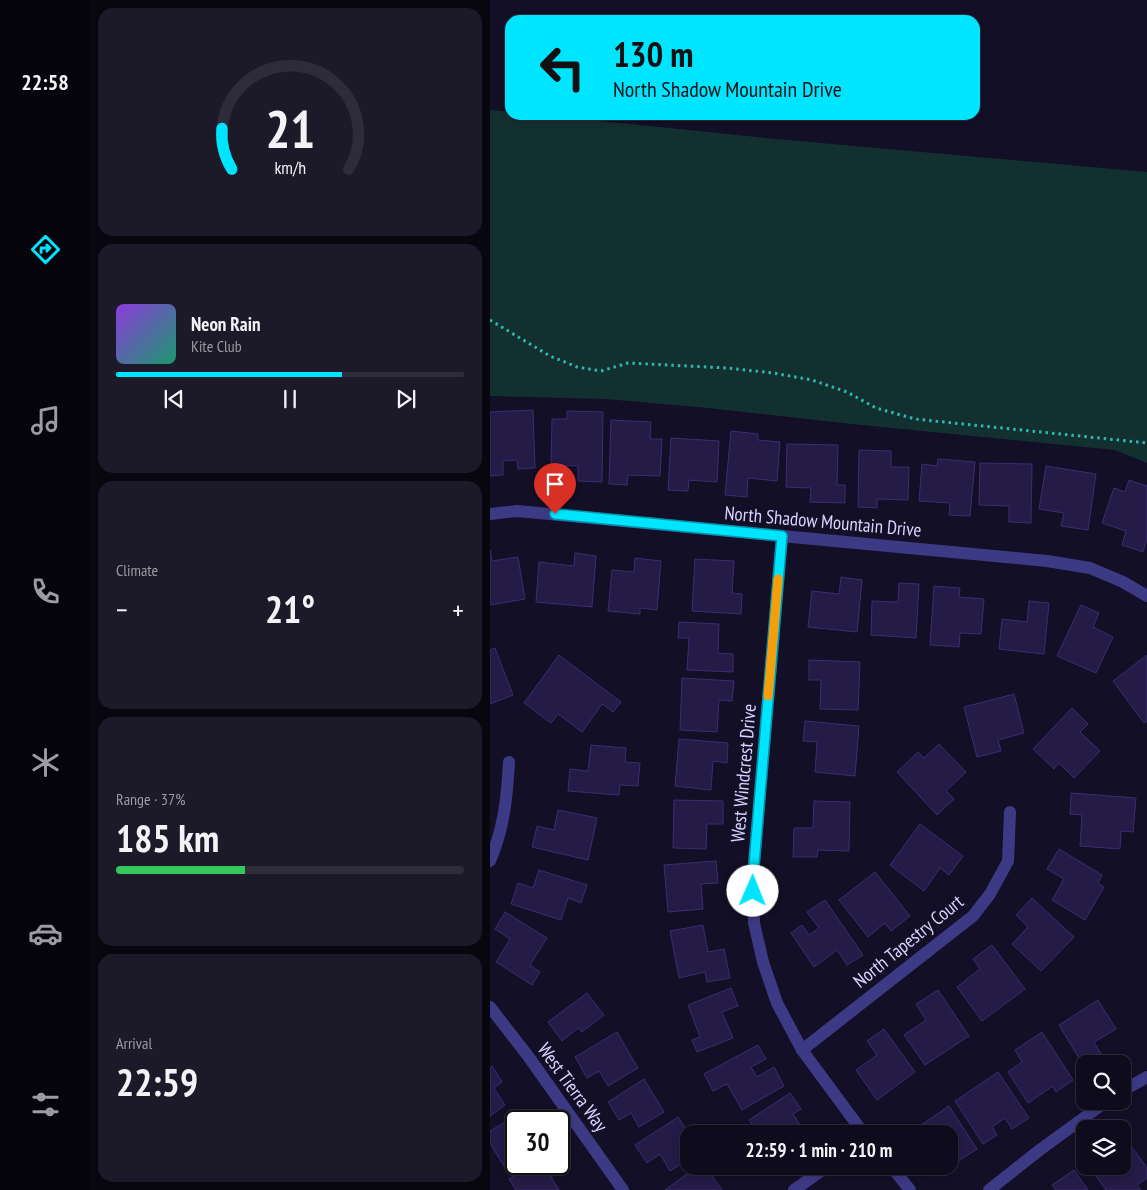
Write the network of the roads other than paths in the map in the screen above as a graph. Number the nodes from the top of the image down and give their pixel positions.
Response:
1 (490, 514) edge
2 (782, 536) junction
3 (1147, 596) edge
4 (509, 762) dead end
5 (1010, 812) dead end
6 (490, 861) edge
7 (490, 1007) edge
8 (802, 1050) junction
9 (1147, 1077) edge
10 (1131, 1086) edge
11 (1095, 1110) edge
12 (857, 1125) edge
13 (815, 1175) edge
14 (898, 1175) edge
15 (623, 1190) edge
16 (794, 1190) edge
17 (910, 1190) edge
18 (989, 1190) edge

1 - 2 street, North Shadow Mountain Drive
2 - 3 street, North Shadow Mountain Drive
2 - 8 street, West Windcrest Drive
4 - 6 street
5 - 8 street, North Tapestry Court
7 - 15 street, West Tierra Way
8 - 12 street, West Windcrest Drive
9 - 10 street
11 - 18 street
13 - 16 street
14 - 17 street

